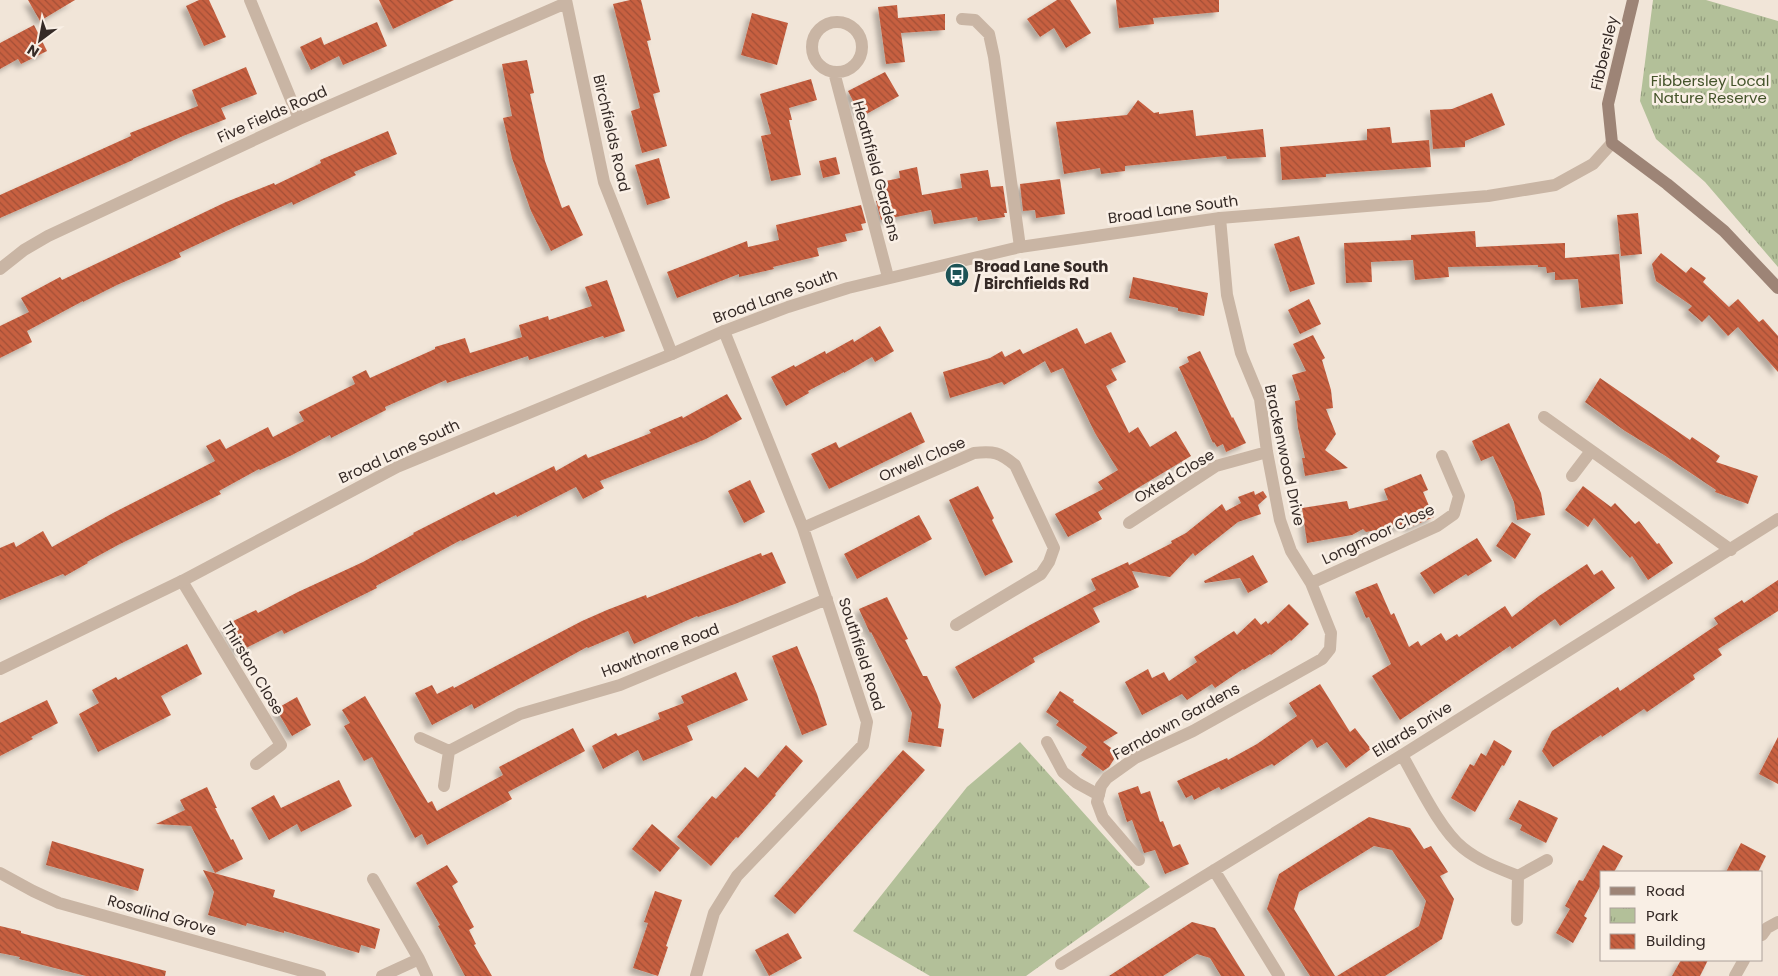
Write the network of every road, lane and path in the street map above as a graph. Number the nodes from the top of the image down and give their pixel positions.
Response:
1 (250, 0) edge
2 (1633, 0) edge
3 (566, 2) edge
4 (962, 19) dead end
5 (834, 72) dead end
6 (299, 119) junction
7 (1612, 142) junction
8 (1220, 218) junction
9 (1020, 247) junction
10 (0, 269) edge
11 (888, 277) junction
12 (1778, 288) edge
13 (724, 331) junction
14 (672, 354) junction
15 (1544, 417) dead end
16 (1591, 451) junction
17 (1267, 452) junction
18 (1442, 456) dead end
19 (1572, 476) dead end
20 (1778, 520) edge
21 (1129, 523) dead end
22 (803, 528) junction
23 (1731, 550) junction
24 (182, 581) junction
25 (1312, 583) junction
26 (827, 599) junction
27 (956, 625) dead end
28 (1331, 633) joint
29 (0, 669) edge
30 (420, 738) dead end
31 (1047, 742) dead end
32 (448, 751) junction
33 (1402, 755) junction
34 (256, 764) dead end
35 (444, 786) dead end
36 (1099, 795) junction
37 (1139, 860) dead end
38 (1547, 860) dead end
39 (1214, 870) junction
40 (0, 873) edge
41 (1518, 876) junction
42 (373, 879) dead end
43 (1517, 920) dead end
44 (1778, 922) edge
45 (1763, 934) edge
46 (419, 959) junction
47 (1744, 961) edge
48 (1061, 964) dead end
49 (320, 976) edge
50 (382, 976) edge
51 (427, 976) edge
52 (696, 976) edge
53 (1279, 976) edge
54 (1736, 976) edge

1 - 6 street
2 - 7 main road, Fibbersley
3 - 6 street, Five Fields Road
3 - 14 street, Birchfields Road
4 - 9 street
5 - 11 street, Heathfield Gardens
6 - 10 street, Five Fields Road
7 - 8 street, Broad Lane South
7 - 12 main road
8 - 9 street, Broad Lane South
8 - 17 street, Brackenwood Drive
9 - 11 street, Broad Lane South
11 - 13 street, Broad Lane South
13 - 14 street, Broad Lane South
13 - 22 street, Southfield Road
14 - 24 street, Broad Lane South
15 - 16 street
16 - 19 street
16 - 23 street
17 - 21 street, Oxted Close
17 - 25 street, Brackenwood Drive
18 - 25 street, Longmoor Close
20 - 23 street, Ellards Drive
22 - 26 street, Southfield Road
22 - 27 street, Orwell Close
23 - 33 street, Ellards Drive
24 - 29 street, Broad Lane South
24 - 34 street, Thirston Close
25 - 28 street, Brackenwood Drive
26 - 32 street, Hawthorne Road
26 - 52 street, Southfield Road
28 - 36 street, Ferndown Gardens
30 - 32 street
31 - 36 street
32 - 35 street
33 - 39 street, Ellards Drive
33 - 41 street
36 - 37 street
38 - 41 street
39 - 48 street, Ellards Drive
39 - 53 street
40 - 49 street, Rosalind Grove
41 - 43 street
42 - 46 street
44 - 45 street
46 - 50 street
46 - 51 street
47 - 54 street

